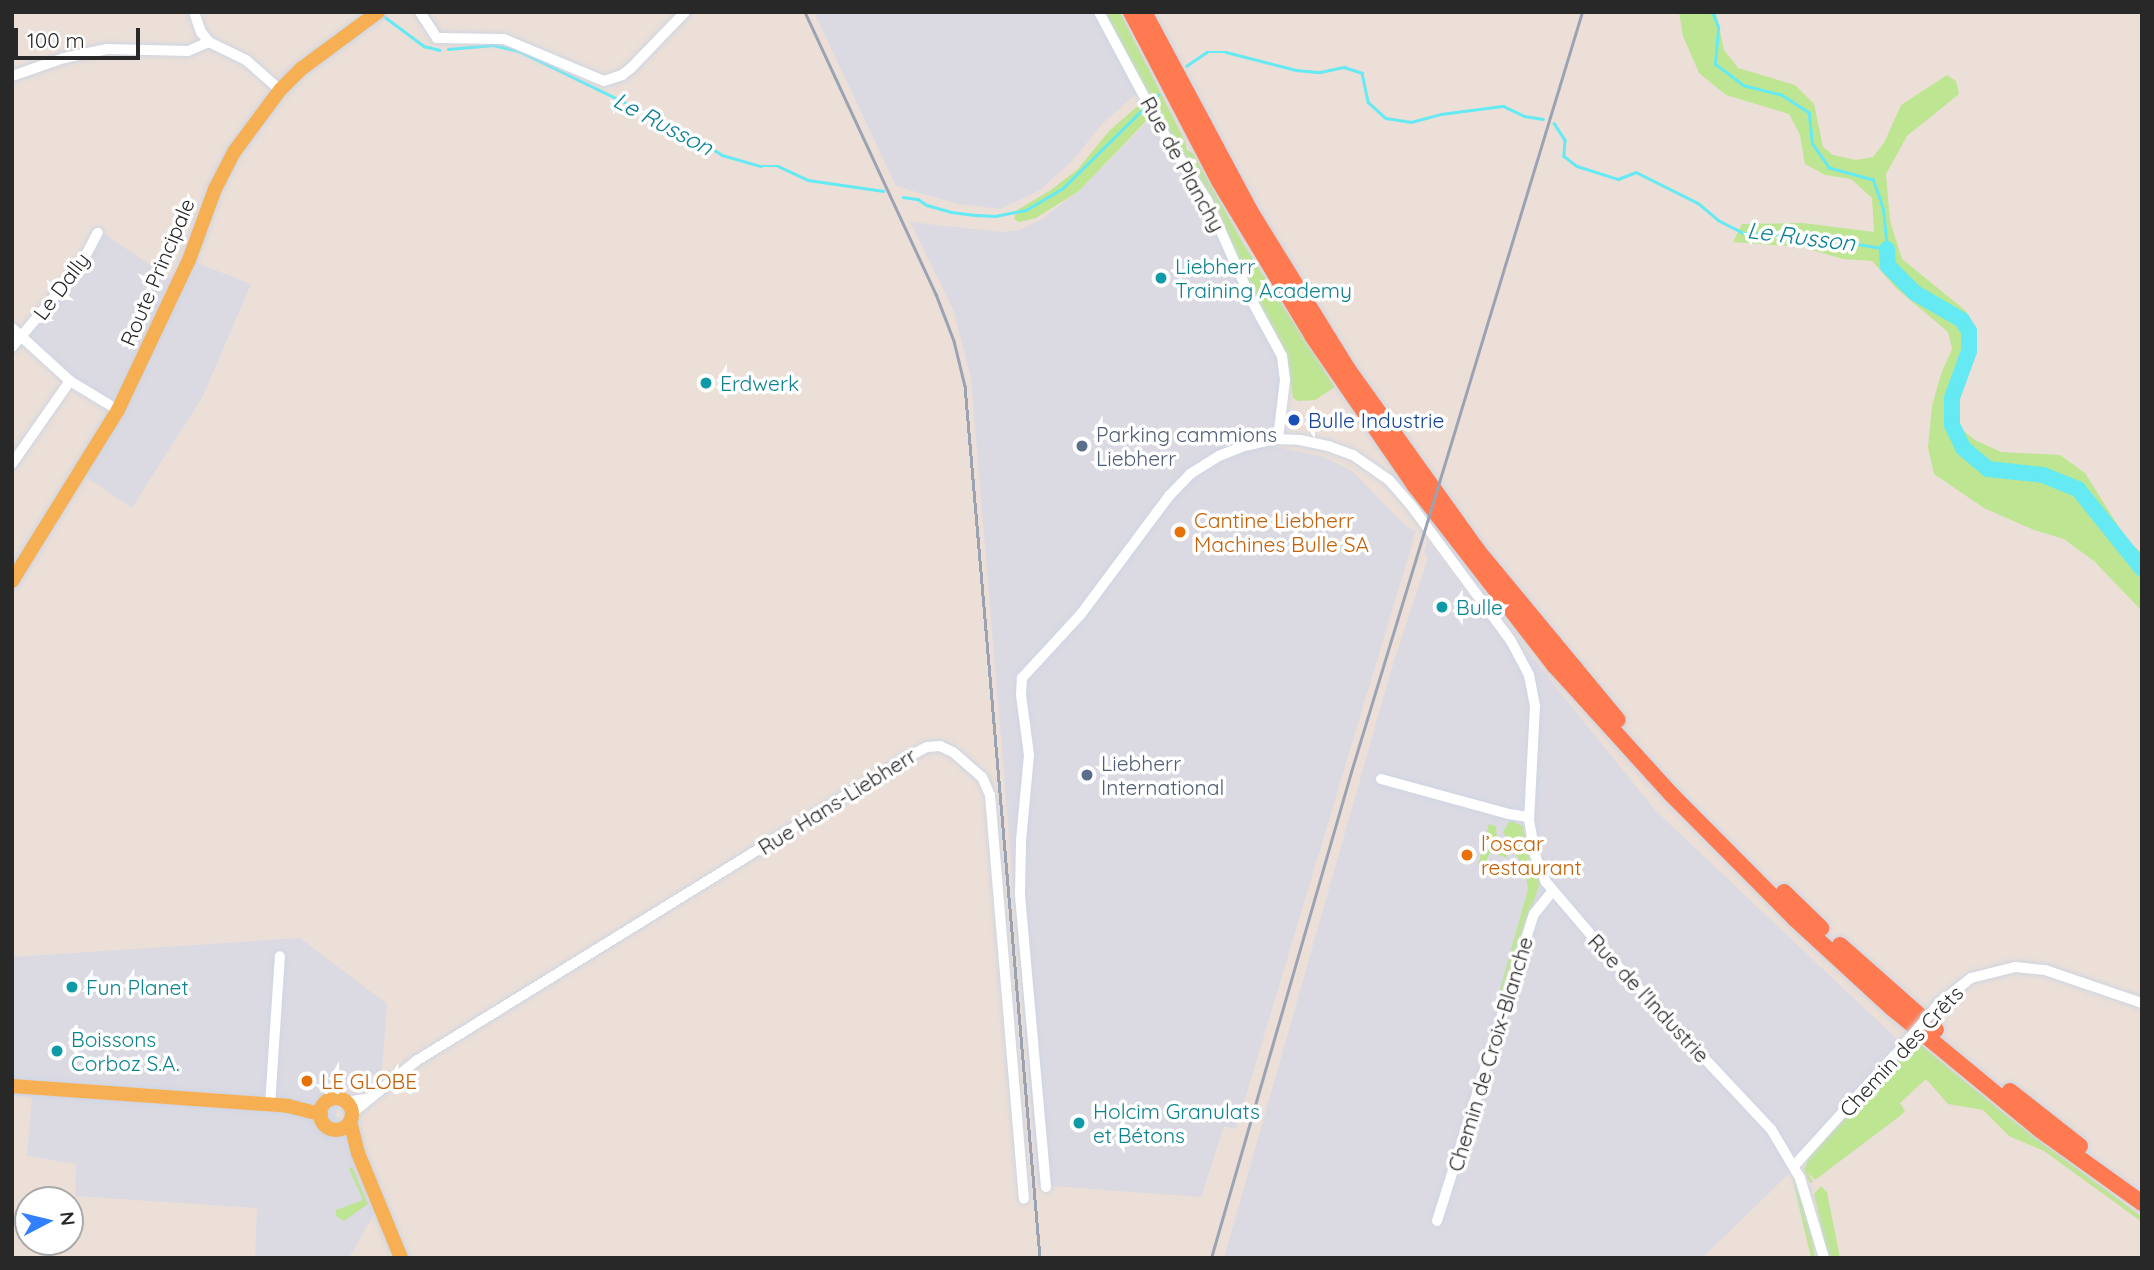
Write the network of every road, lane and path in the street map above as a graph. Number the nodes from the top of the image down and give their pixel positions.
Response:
1 (194, 12) edge
2 (378, 12) edge
3 (420, 12) edge
4 (685, 12) edge
5 (1099, 12) edge
6 (1131, 12) edge
7 (1144, 12) edge
8 (209, 42) junction
9 (12, 76) edge
10 (280, 90) junction
11 (98, 233) dead end
12 (12, 328) edge
13 (22, 336) junction
14 (12, 347) edge
15 (71, 381) junction
16 (118, 410) junction
17 (1278, 439) junction
18 (12, 464) edge
19 (12, 581) edge
20 (1571, 684) junction
21 (1381, 779) dead end
22 (1529, 817) junction
23 (1552, 892) junction
24 (280, 956) dead end
25 (2142, 1003) edge
26 (12, 1086) edge
27 (270, 1105) junction
28 (323, 1108) junction
29 (347, 1116) junction
30 (1794, 1167) junction
31 (1046, 1186) dead end
32 (2142, 1191) edge
33 (1024, 1199) dead end
34 (2142, 1203) edge
35 (2142, 1213) edge
36 (1437, 1221) dead end
37 (1819, 1242) junction
38 (401, 1258) edge
39 (1818, 1258) edge
40 (1824, 1258) edge

1 - 8 street
2 - 10 main road, Route Principale
3 - 4 street
5 - 17 street, Rue de Planchy
6 - 20 highway
7 - 32 highway
8 - 9 street
8 - 10 street
10 - 16 main road, Route Principale
11 - 13 street, Le Dally
12 - 13 street, Le Dally
13 - 14 street, Le Dally
13 - 15 street, Le Dally
15 - 16 street, Le Dally
15 - 18 street
16 - 19 main road, Route Principale
17 - 22 street, Rue de l'Industrie
17 - 31 street
20 - 34 highway
20 - 35 highway
21 - 22 street
22 - 23 street, Rue de l'Industrie
23 - 30 street, Rue de l'Industrie
23 - 36 street, Chemin de Croix-Blanche
24 - 27 street
25 - 30 street, Chemin des Crêts, bridge
26 - 27 main road
27 - 28 main road
28 - 29 main road
28 - 29 main road
29 - 33 street, Rue Hans-Liebherr
29 - 38 main road
30 - 37 street
37 - 39 street
37 - 40 street

